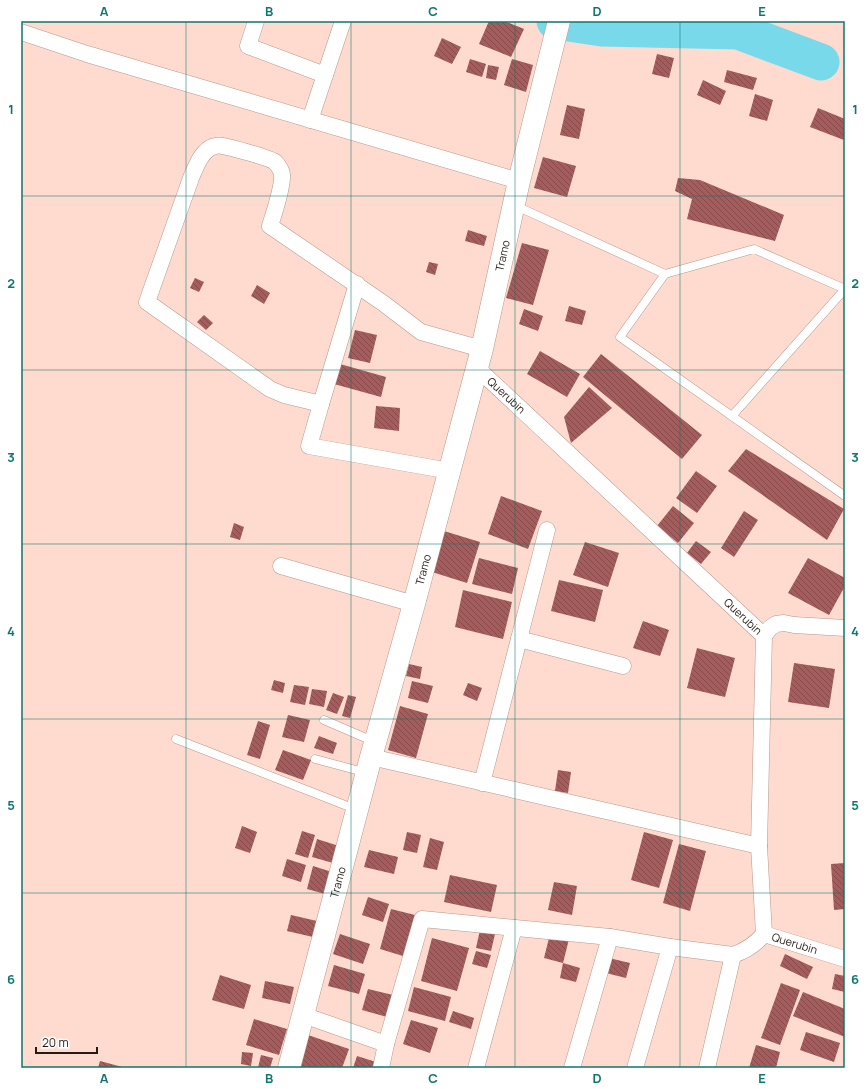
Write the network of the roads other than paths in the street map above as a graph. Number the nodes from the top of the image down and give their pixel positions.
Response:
1 (256, 21) edge
2 (343, 21) edge
3 (559, 21) edge
4 (21, 32) edge
5 (325, 74) junction
6 (310, 120) junction
7 (519, 181) junction
8 (514, 204) junction
9 (666, 274) junction
10 (357, 284) junction
11 (845, 289) edge
12 (480, 358) junction
13 (321, 404) junction
14 (732, 416) junction
15 (450, 471) junction
16 (845, 496) edge
17 (547, 530) dead end
18 (281, 566) dead end
19 (414, 604) junction
20 (845, 628) edge
21 (764, 636) junction
22 (519, 639) junction
23 (623, 666) dead end
24 (324, 720) dead end
25 (176, 739) dead end
26 (371, 758) junction
27 (315, 759) dead end
28 (482, 783) junction
29 (357, 810) junction
30 (759, 846) junction
31 (514, 928) junction
32 (764, 934) junction
33 (610, 937) junction
34 (670, 947) junction
35 (732, 955) junction
36 (845, 958) edge
37 (303, 1015) junction
38 (386, 1044) junction
39 (289, 1068) edge
40 (381, 1068) edge
41 (476, 1068) edge
42 (572, 1068) edge
43 (635, 1068) edge
44 (707, 1068) edge

1 - 5 street
2 - 5 street
3 - 7 street, Tramo
4 - 6 street
5 - 6 street
6 - 7 street
7 - 8 street, Tramo
8 - 9 lane
8 - 12 street, Tramo
9 - 11 lane
9 - 14 lane
10 - 12 street
10 - 13 street
10 - 13 street
11 - 14 lane
12 - 15 street, Tramo
12 - 21 street, Querubin
13 - 15 street
14 - 16 lane
15 - 19 street, Tramo
17 - 22 street
18 - 19 street
19 - 26 street, Tramo
20 - 21 street
21 - 30 street, Querubin
22 - 23 street
22 - 28 street
24 - 26 lane
25 - 29 lane
26 - 27 lane
26 - 28 street
26 - 29 street, Tramo
28 - 30 street
29 - 37 street, Tramo
30 - 32 street, Querubin
31 - 33 street
31 - 38 street
31 - 41 street
32 - 35 street
32 - 36 street, Querubin
33 - 34 street
33 - 42 street
34 - 35 street
34 - 43 street
35 - 44 street
37 - 38 street
37 - 39 street, Tramo
38 - 40 street

